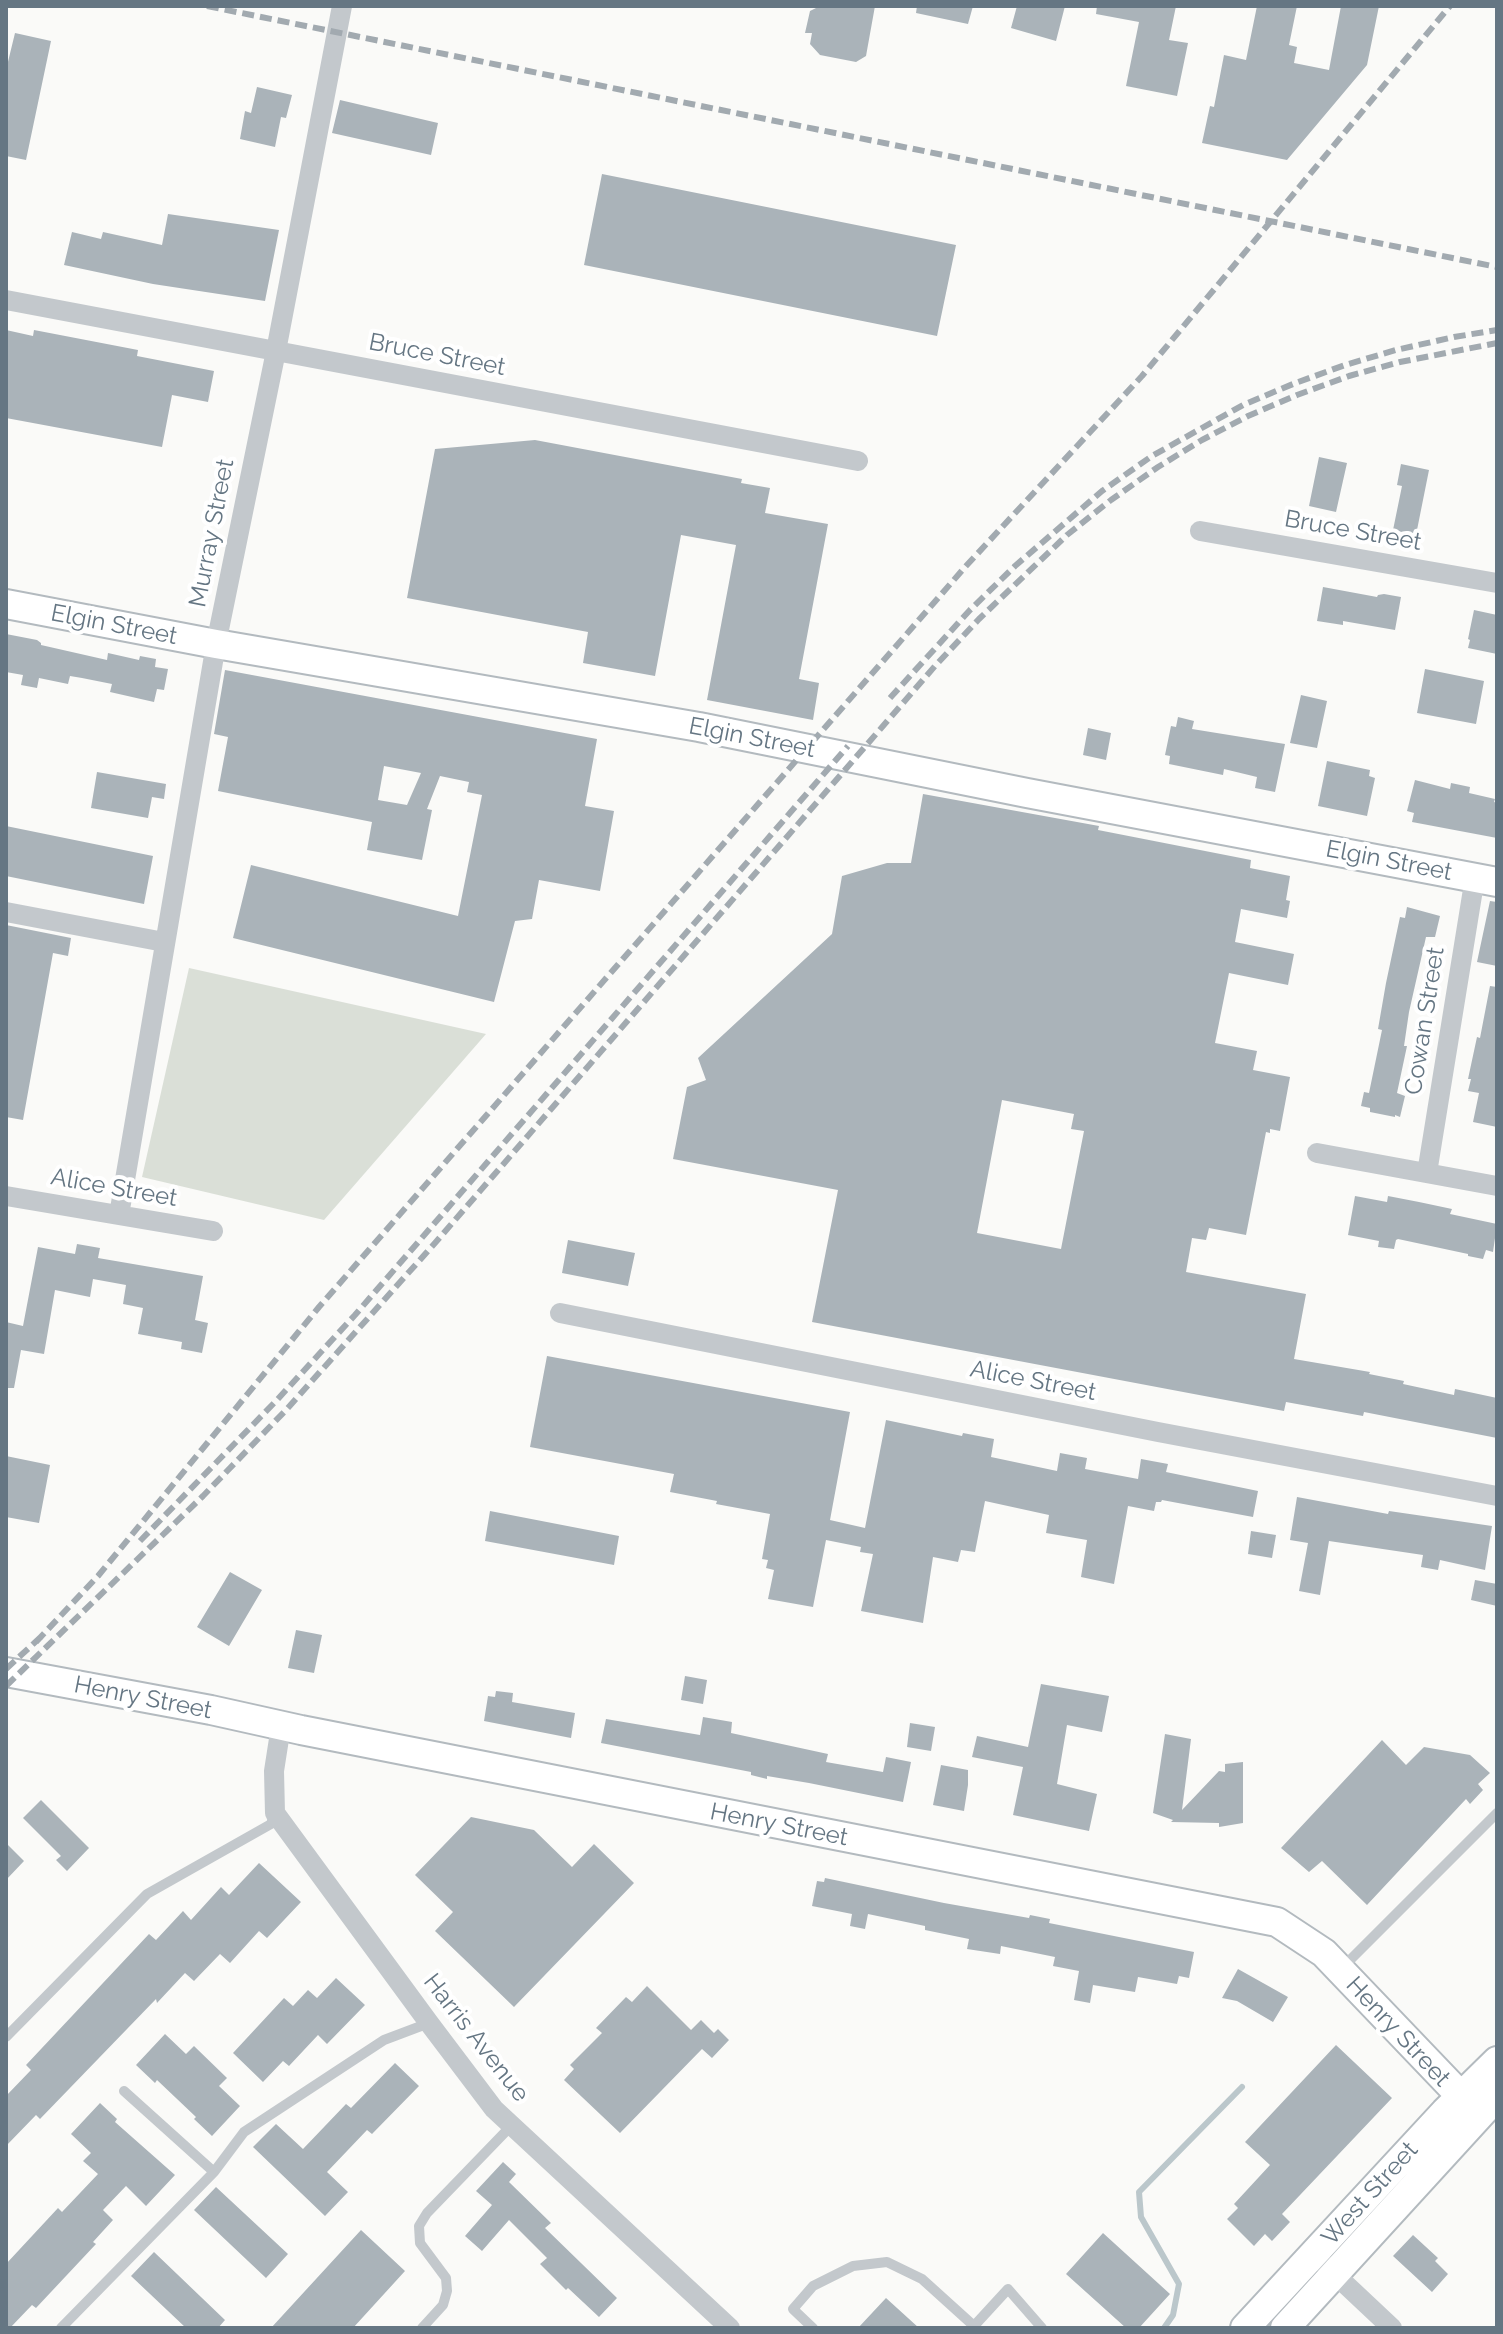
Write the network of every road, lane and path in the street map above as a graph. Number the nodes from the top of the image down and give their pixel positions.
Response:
1 (342, 6) edge
2 (6, 300) edge
3 (276, 351) junction
4 (858, 461) dead end
5 (1200, 531) dead end
6 (1497, 583) edge
7 (6, 604) edge
8 (216, 644) junction
9 (1486, 879) edge
10 (6, 912) edge
11 (164, 942) junction
12 (1317, 1153) dead end
13 (1427, 1173) junction
14 (1497, 1186) edge
15 (6, 1196) edge
16 (119, 1215) junction
17 (213, 1231) dead end
18 (560, 1313) dead end
19 (1497, 1496) edge
20 (6, 1672) edge
21 (281, 1726) junction
22 (275, 1813) junction
23 (1497, 1813) edge
24 (1340, 1970) junction
25 (429, 2023) junction
26 (6, 2037) edge
27 (1497, 2061) edge
28 (124, 2091) dead end
29 (1479, 2103) edge
30 (512, 2125) junction
31 (214, 2172) junction
32 (1324, 2265) junction
33 (975, 2327) edge
34 (61, 2328) edge
35 (422, 2328) edge
36 (730, 2328) edge
37 (813, 2328) edge
38 (1042, 2328) edge
39 (1245, 2328) edge
40 (1285, 2328) edge
41 (1392, 2328) edge

1 - 3 street, Murray Street
2 - 3 street, Bruce Street
3 - 4 street, Bruce Street
3 - 8 street, Murray Street
5 - 6 street, Bruce Street
7 - 8 main road, Elgin Street
8 - 9 main road, Elgin Street
8 - 11 street, Murray Street
9 - 13 street, Cowan Street
10 - 11 street
11 - 16 street, Murray Street
12 - 13 street
13 - 14 street
15 - 16 street, Alice Street
16 - 17 street, Alice Street
18 - 19 street, Alice Street
20 - 21 main road, Henry Street
21 - 22 street
21 - 24 main road, Henry Street
22 - 25 street, Harris Avenue
22 - 26 lane
23 - 24 lane
24 - 29 main road, Henry Street
25 - 30 street, Harris Avenue
25 - 31 lane
27 - 29 main road, West Street
28 - 31 lane
29 - 32 main road, West Street
30 - 35 lane
30 - 36 street, Harris Avenue
31 - 34 lane
32 - 39 main road, West Street
32 - 40 main road, West Street
32 - 41 street
33 - 37 lane
33 - 38 lane

